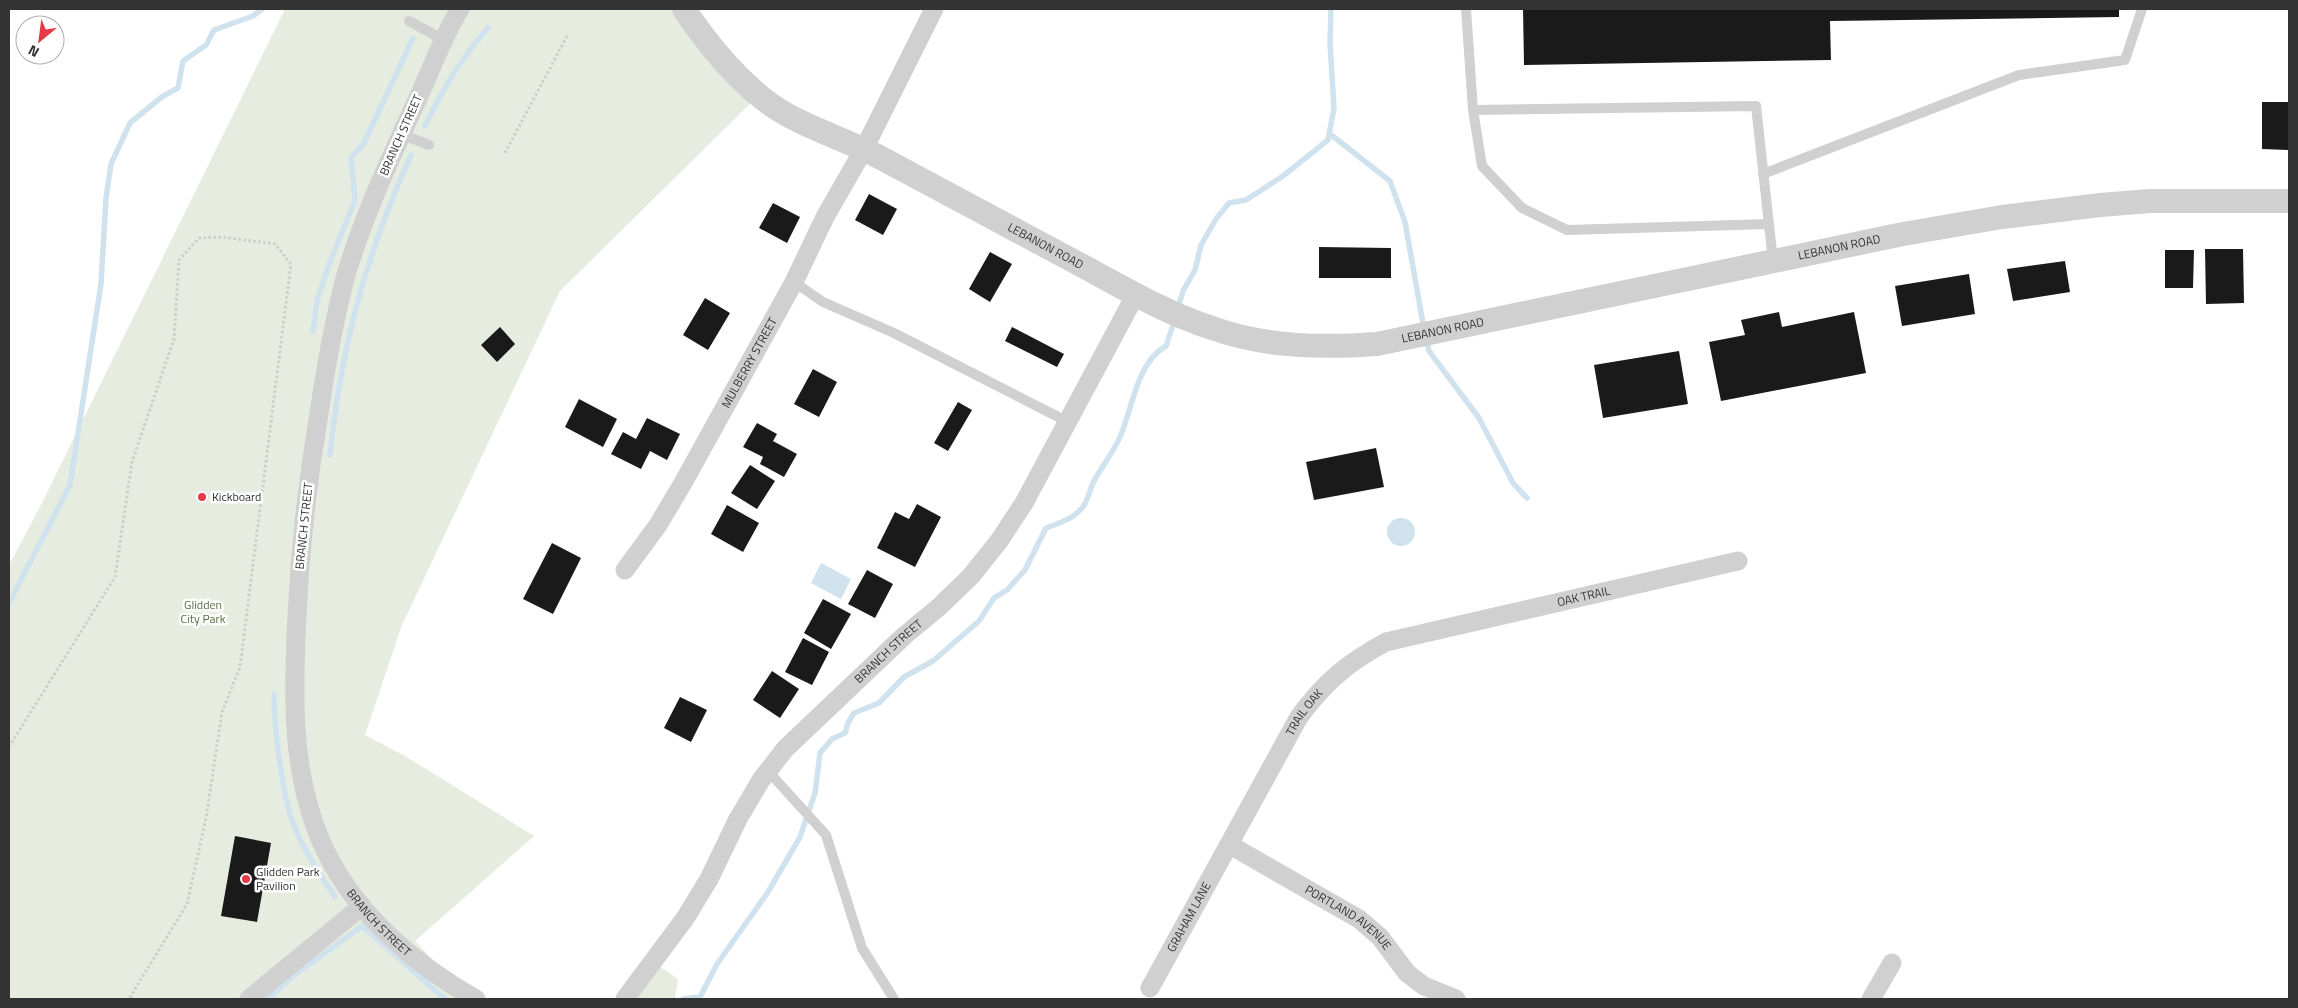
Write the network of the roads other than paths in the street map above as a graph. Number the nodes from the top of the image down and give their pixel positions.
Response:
1 (460, 9) edge
2 (684, 9) edge
3 (934, 9) edge
4 (1466, 9) edge
5 (2142, 9) edge
6 (409, 22) dead end
7 (444, 40) junction
8 (1473, 110) junction
9 (401, 134) junction
10 (429, 145) dead end
11 (864, 149) junction
12 (1763, 174) junction
13 (2289, 201) edge
14 (1769, 224) junction
15 (1773, 262) junction
16 (794, 282) junction
17 (1136, 294) junction
18 (1068, 422) junction
19 (1738, 561) dead end
20 (625, 570) dead end
21 (1430, 632) joint
22 (768, 771) junction
23 (1230, 845) junction
24 (362, 906) junction
25 (1892, 963) dead end
26 (1150, 988) dead end
27 (1432, 995) edge
28 (249, 999) edge
29 (476, 999) edge
30 (625, 999) edge
31 (894, 999) edge
32 (1456, 999) edge
33 (1871, 999) edge

1 - 7 street, BRANCH STREET
2 - 11 street, LEBANON ROAD
3 - 11 street, MULBERRY STREET
4 - 8 lane
5 - 12 lane
6 - 7 lane
7 - 9 street, BRANCH STREET
8 - 12 lane
8 - 14 lane
9 - 10 lane
9 - 24 street, BRANCH STREET
11 - 16 street, MULBERRY STREET
11 - 17 street, LEBANON ROAD
12 - 14 lane
13 - 15 street, LEBANON ROAD
14 - 15 lane
15 - 17 street, LEBANON ROAD
16 - 18 lane
16 - 20 street, MULBERRY STREET
17 - 18 street, BRANCH STREET
18 - 22 street, BRANCH STREET
19 - 21 street, OAK TRAIL
21 - 23 street, TRAIL OAK
22 - 30 street, BRANCH STREET
22 - 31 lane
23 - 26 street, GRAHAM LANE
23 - 27 street, PORTLAND AVENUE
24 - 28 street
24 - 29 street, BRANCH STREET
25 - 33 street
27 - 32 street, PORTLAND AVENUE

